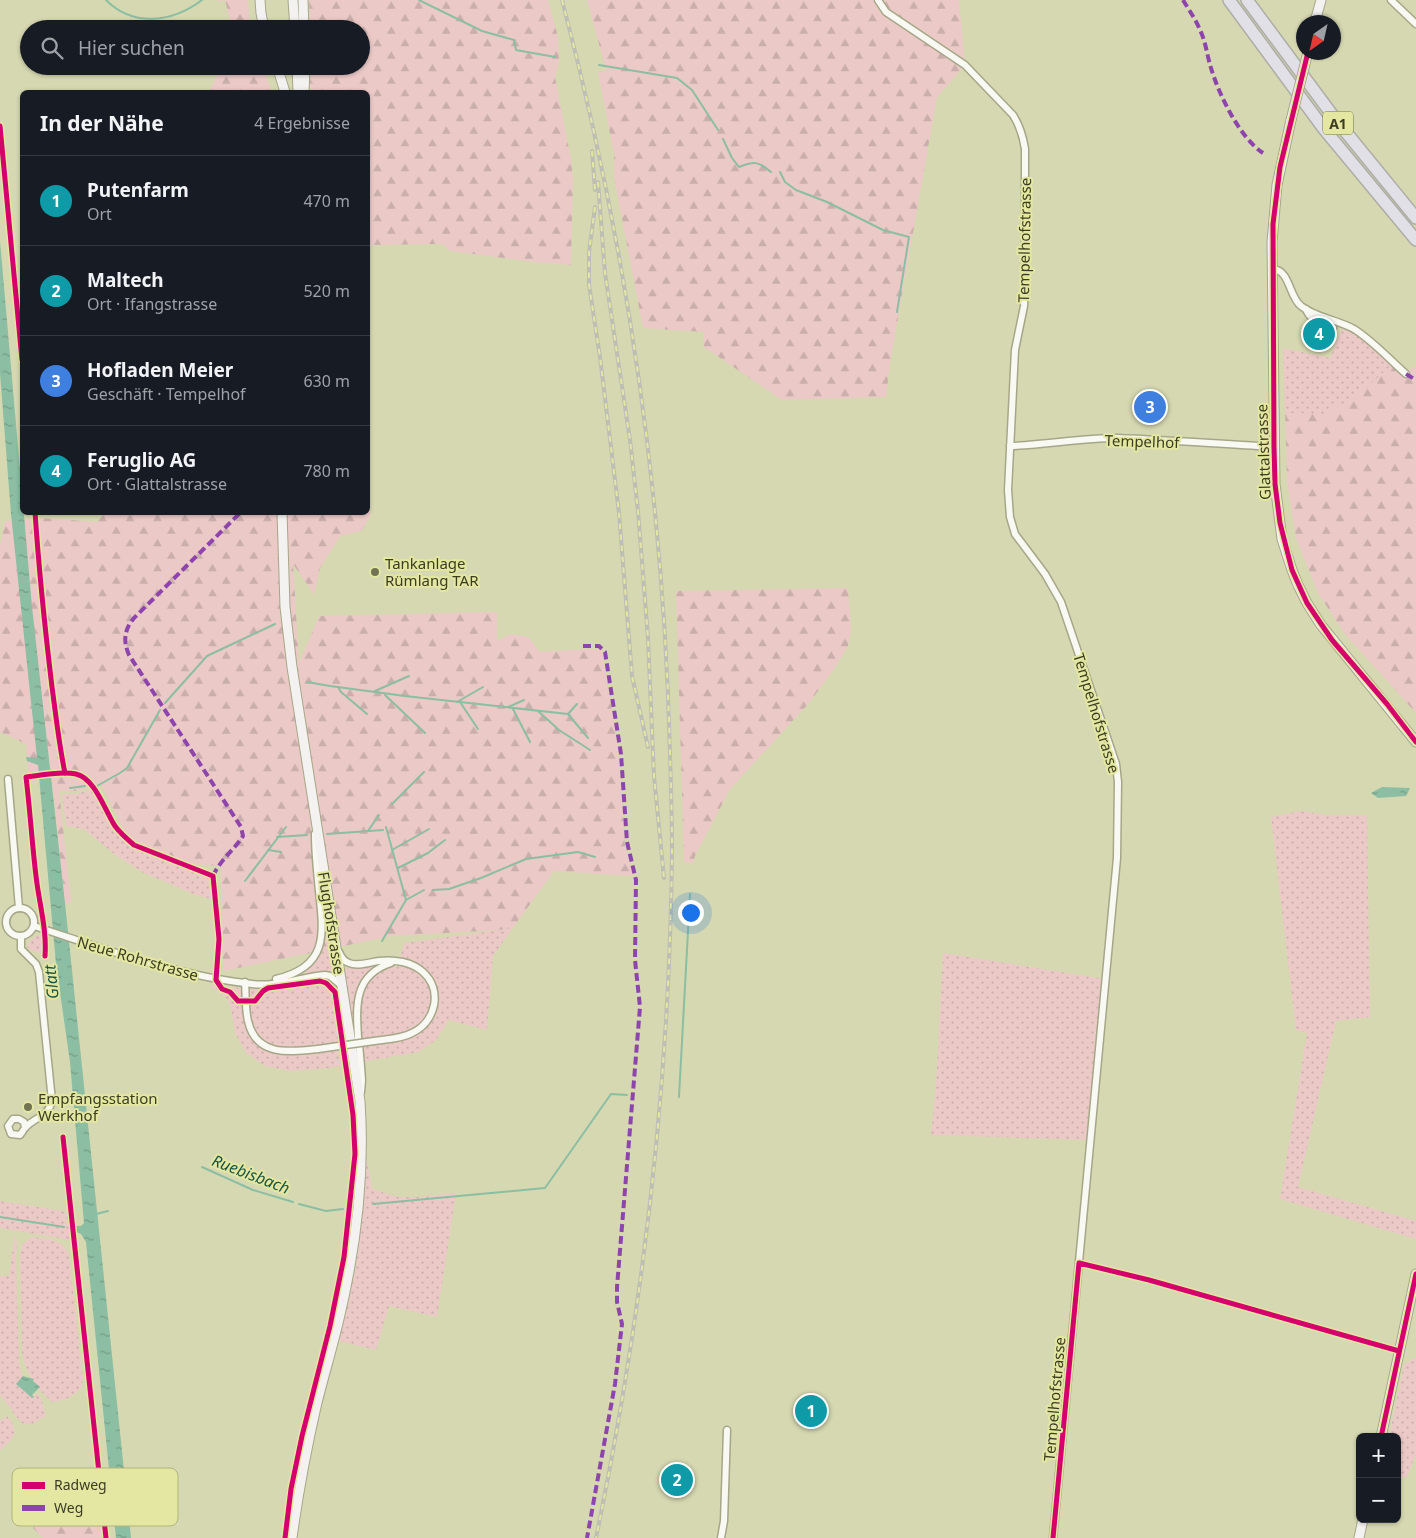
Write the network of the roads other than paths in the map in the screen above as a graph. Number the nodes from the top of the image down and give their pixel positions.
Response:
1 (260, 0) edge
2 (293, 0) edge
3 (303, 0) edge
4 (878, 0) edge
5 (1229, 0) edge
6 (1247, 0) edge
7 (1321, 0) edge
8 (1392, 0) edge
9 (1318, 15) edge
10 (262, 20) edge
11 (294, 20) edge
12 (304, 20) edge
13 (1416, 24) edge
14 (1306, 60) edge
15 (280, 75) edge
16 (297, 75) edge
17 (305, 75) edge
18 (284, 90) edge
19 (298, 90) edge
20 (304, 90) edge
21 (1416, 218) edge
22 (1416, 240) edge
23 (1272, 269) junction
24 (1306, 309) junction
25 (1333, 328) dead end
26 (1406, 374) dead end
27 (1010, 446) junction
28 (1274, 447) junction
29 (282, 515) edge
30 (1416, 742) edge
31 (8, 779) dead end
32 (316, 820) junction
33 (19, 908) junction
34 (34, 926) junction
35 (21, 936) junction
36 (336, 946) junction
37 (395, 962) junction
38 (244, 982) junction
39 (342, 986) junction
40 (360, 1101) junction
41 (25, 1128) dead end
42 (1416, 1274) edge
43 (727, 1430) dead end
44 (1382, 1433) edge
45 (1362, 1523) edge
46 (292, 1538) edge
47 (721, 1538) edge
48 (1054, 1538) edge
49 (1359, 1538) edge

1 - 10 main road
2 - 11 main road
3 - 12 main road
4 - 27 street, Tempelhofstrasse
5 - 22 highway, A1
6 - 21 highway, A1
7 - 9 main road
8 - 13 street
14 - 23 main road, Glattalstrasse, bridge
15 - 18 main road
16 - 19 main road
17 - 20 main road
23 - 24 street
23 - 28 main road, Glattalstrasse
24 - 25 street
24 - 26 street
27 - 28 street, Tempelhof
27 - 48 street, Tempelhofstrasse
28 - 30 main road, Glattalstrasse
29 - 32 main road, Flughofstrasse
31 - 33 street
32 - 36 main road, Flughofstrasse
32 - 38 street, Neue Rohrstrasse
33 - 34 street
33 - 35 street
34 - 35 street
34 - 38 street, Neue Rohrstrasse
35 - 41 street
36 - 37 street
36 - 39 main road, Flughofstrasse
37 - 38 street, bridge
37 - 40 street
38 - 39 street, Neue Rohrstrasse
39 - 40 main road, Flughofstrasse
40 - 46 main road, Flughofstrasse
42 - 44 main road
43 - 47 street
45 - 49 main road

